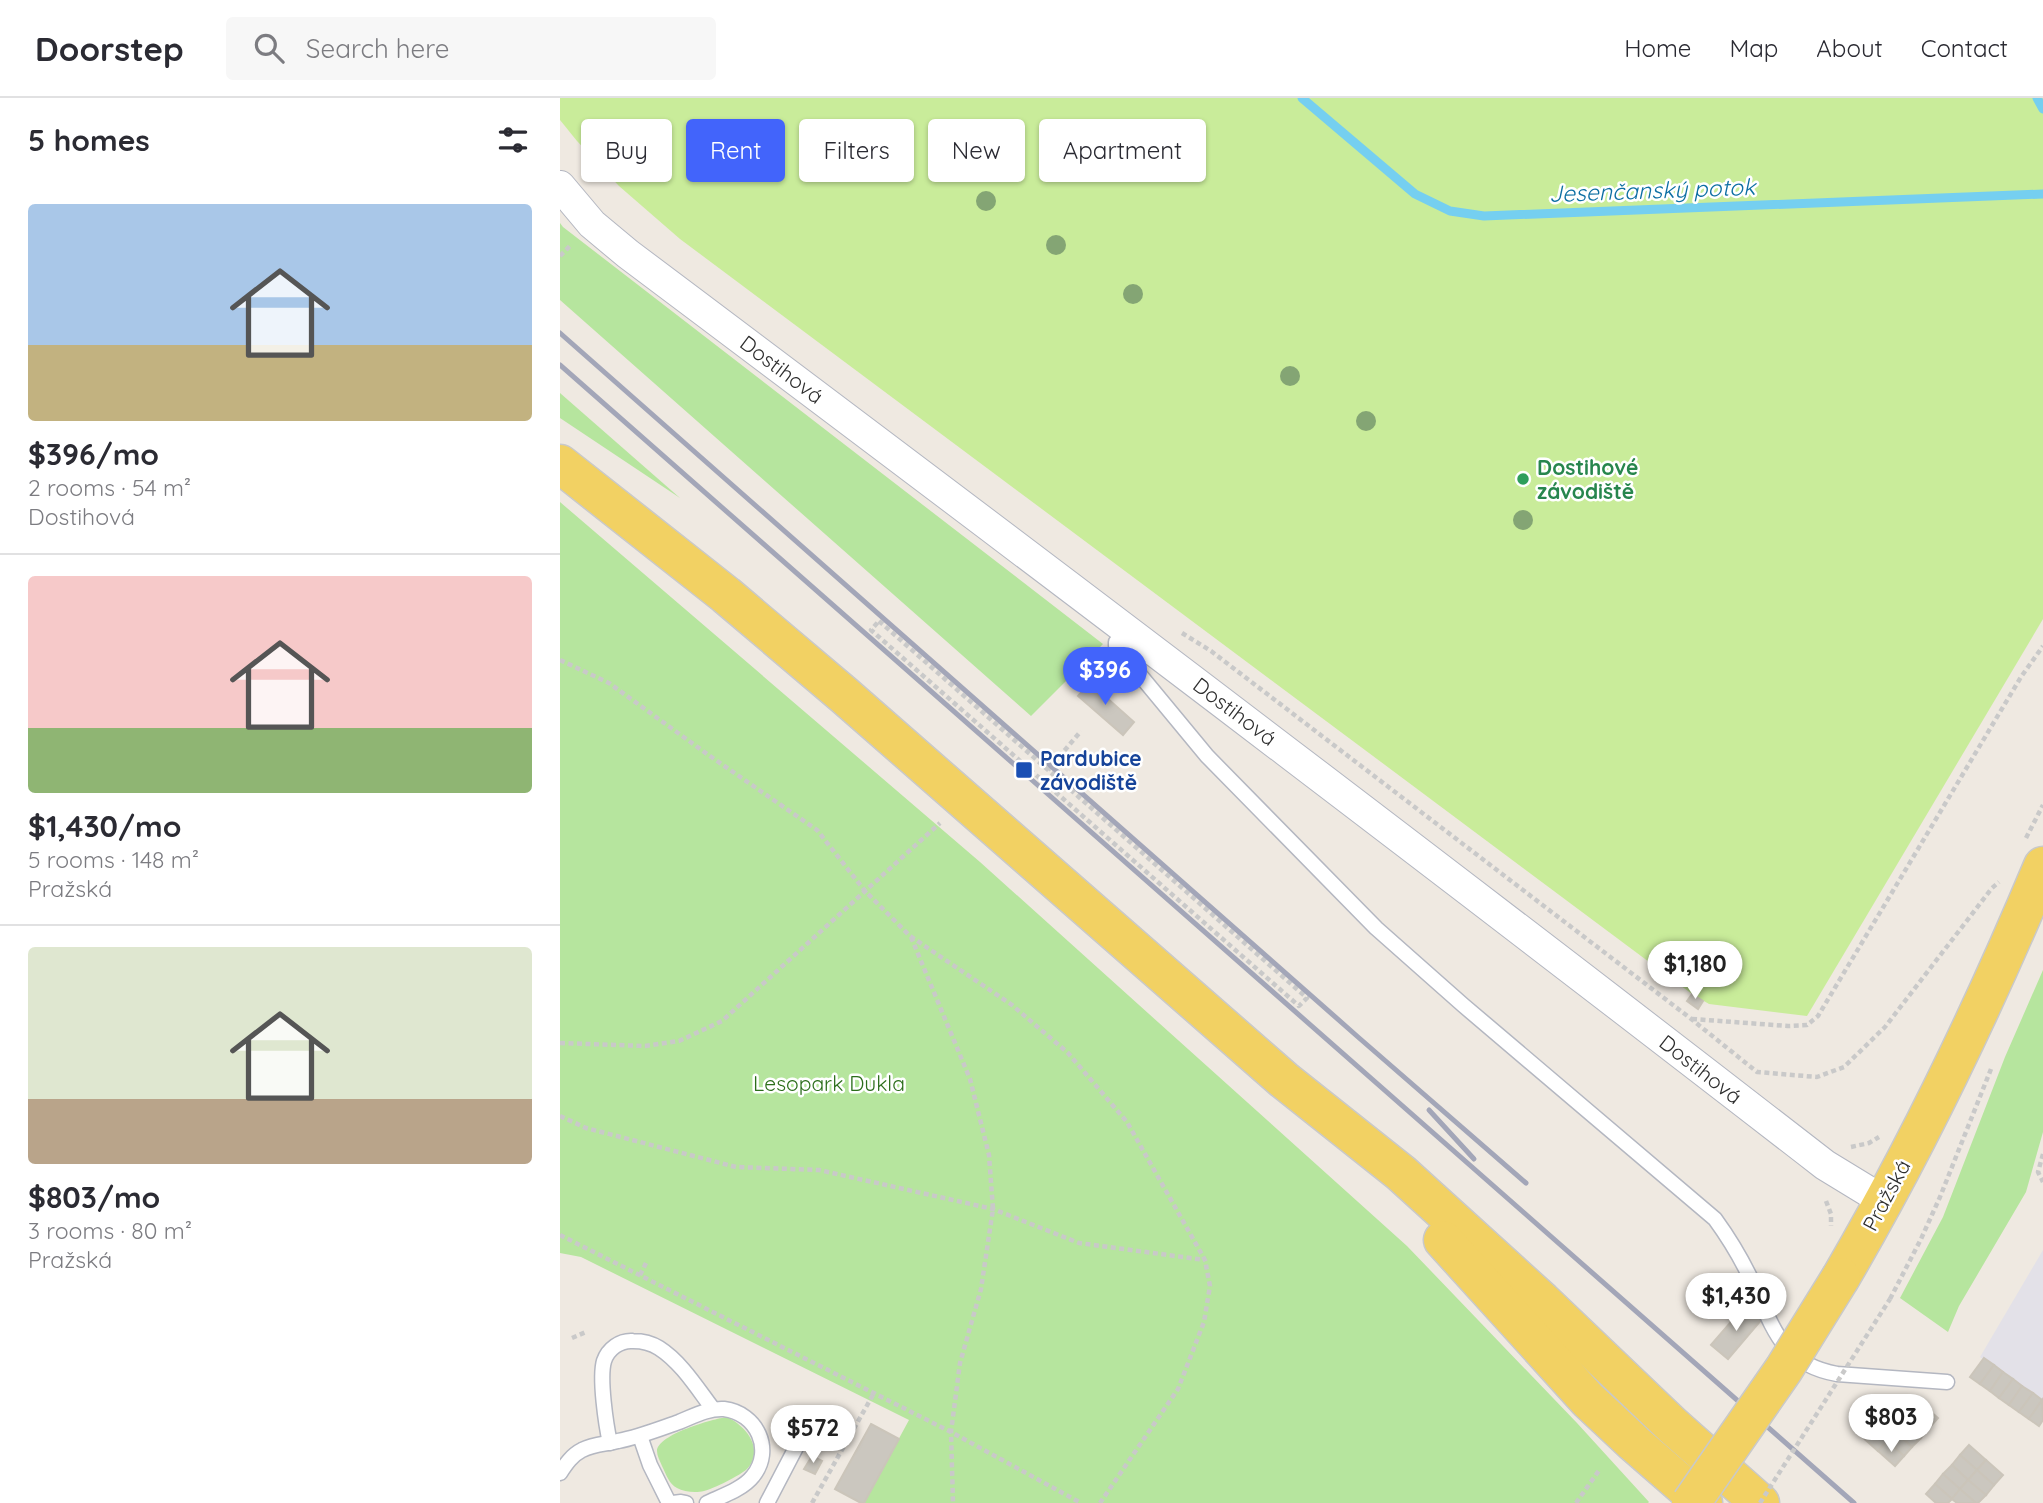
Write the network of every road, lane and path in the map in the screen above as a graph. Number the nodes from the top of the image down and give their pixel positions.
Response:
1 (560, 186) edge
2 (560, 464) edge
3 (1178, 631) dead end
4 (1116, 642) dead end
5 (2043, 646) edge
6 (560, 660) edge
7 (1081, 731) dead end
8 (1048, 770) junction
9 (946, 817) dead end
10 (2038, 879) edge
11 (865, 891) junction
12 (910, 936) junction
13 (1690, 1018) junction
14 (560, 1043) edge
15 (1995, 1060) dead end
16 (1284, 1080) junction
17 (560, 1116) edge
18 (2043, 1154) edge
19 (2043, 1182) edge
20 (1884, 1201) junction
21 (993, 1209) junction
22 (560, 1235) edge
23 (1205, 1260) junction
24 (646, 1263) dead end
25 (640, 1275) junction
26 (586, 1332) dead end
27 (572, 1338) dead end
28 (1947, 1382) dead end
29 (874, 1392) junction
30 (713, 1409) junction
31 (951, 1432) junction
32 (803, 1434) dead end
33 (640, 1436) junction
34 (610, 1443) junction
35 (1600, 1469) dead end
36 (560, 1473) edge
37 (671, 1503) edge
38 (686, 1503) edge
39 (707, 1503) edge
40 (767, 1503) edge
41 (812, 1503) edge
42 (953, 1503) edge
43 (1081, 1503) edge
44 (1100, 1503) edge
45 (1576, 1503) edge
46 (1691, 1503) edge
47 (1703, 1503) edge
48 (1760, 1503) edge

1 - 20 street, Dostihová
2 - 16 main road
3 - 13 path
4 - 28 lane
5 - 13 path
6 - 11 path
7 - 8 path
8 - 8 path
9 - 11 path
10 - 13 path
10 - 20 main road, Pražská
11 - 12 path
11 - 14 path
12 - 21 path
12 - 23 path
15 - 48 path, bridge
16 - 47 main road
16 - 48 main road
17 - 21 path
18 - 19 path
20 - 46 main road, Pražská, bridge
21 - 23 path
21 - 31 path
22 - 25 path
23 - 44 path
24 - 25 path
25 - 29 path
26 - 27 path
29 - 31 path
29 - 41 path
30 - 33 lane
30 - 34 lane
30 - 39 lane
31 - 42 path
31 - 43 path
32 - 40 lane
33 - 34 lane
33 - 37 lane
34 - 36 lane
35 - 45 path
37 - 38 lane

